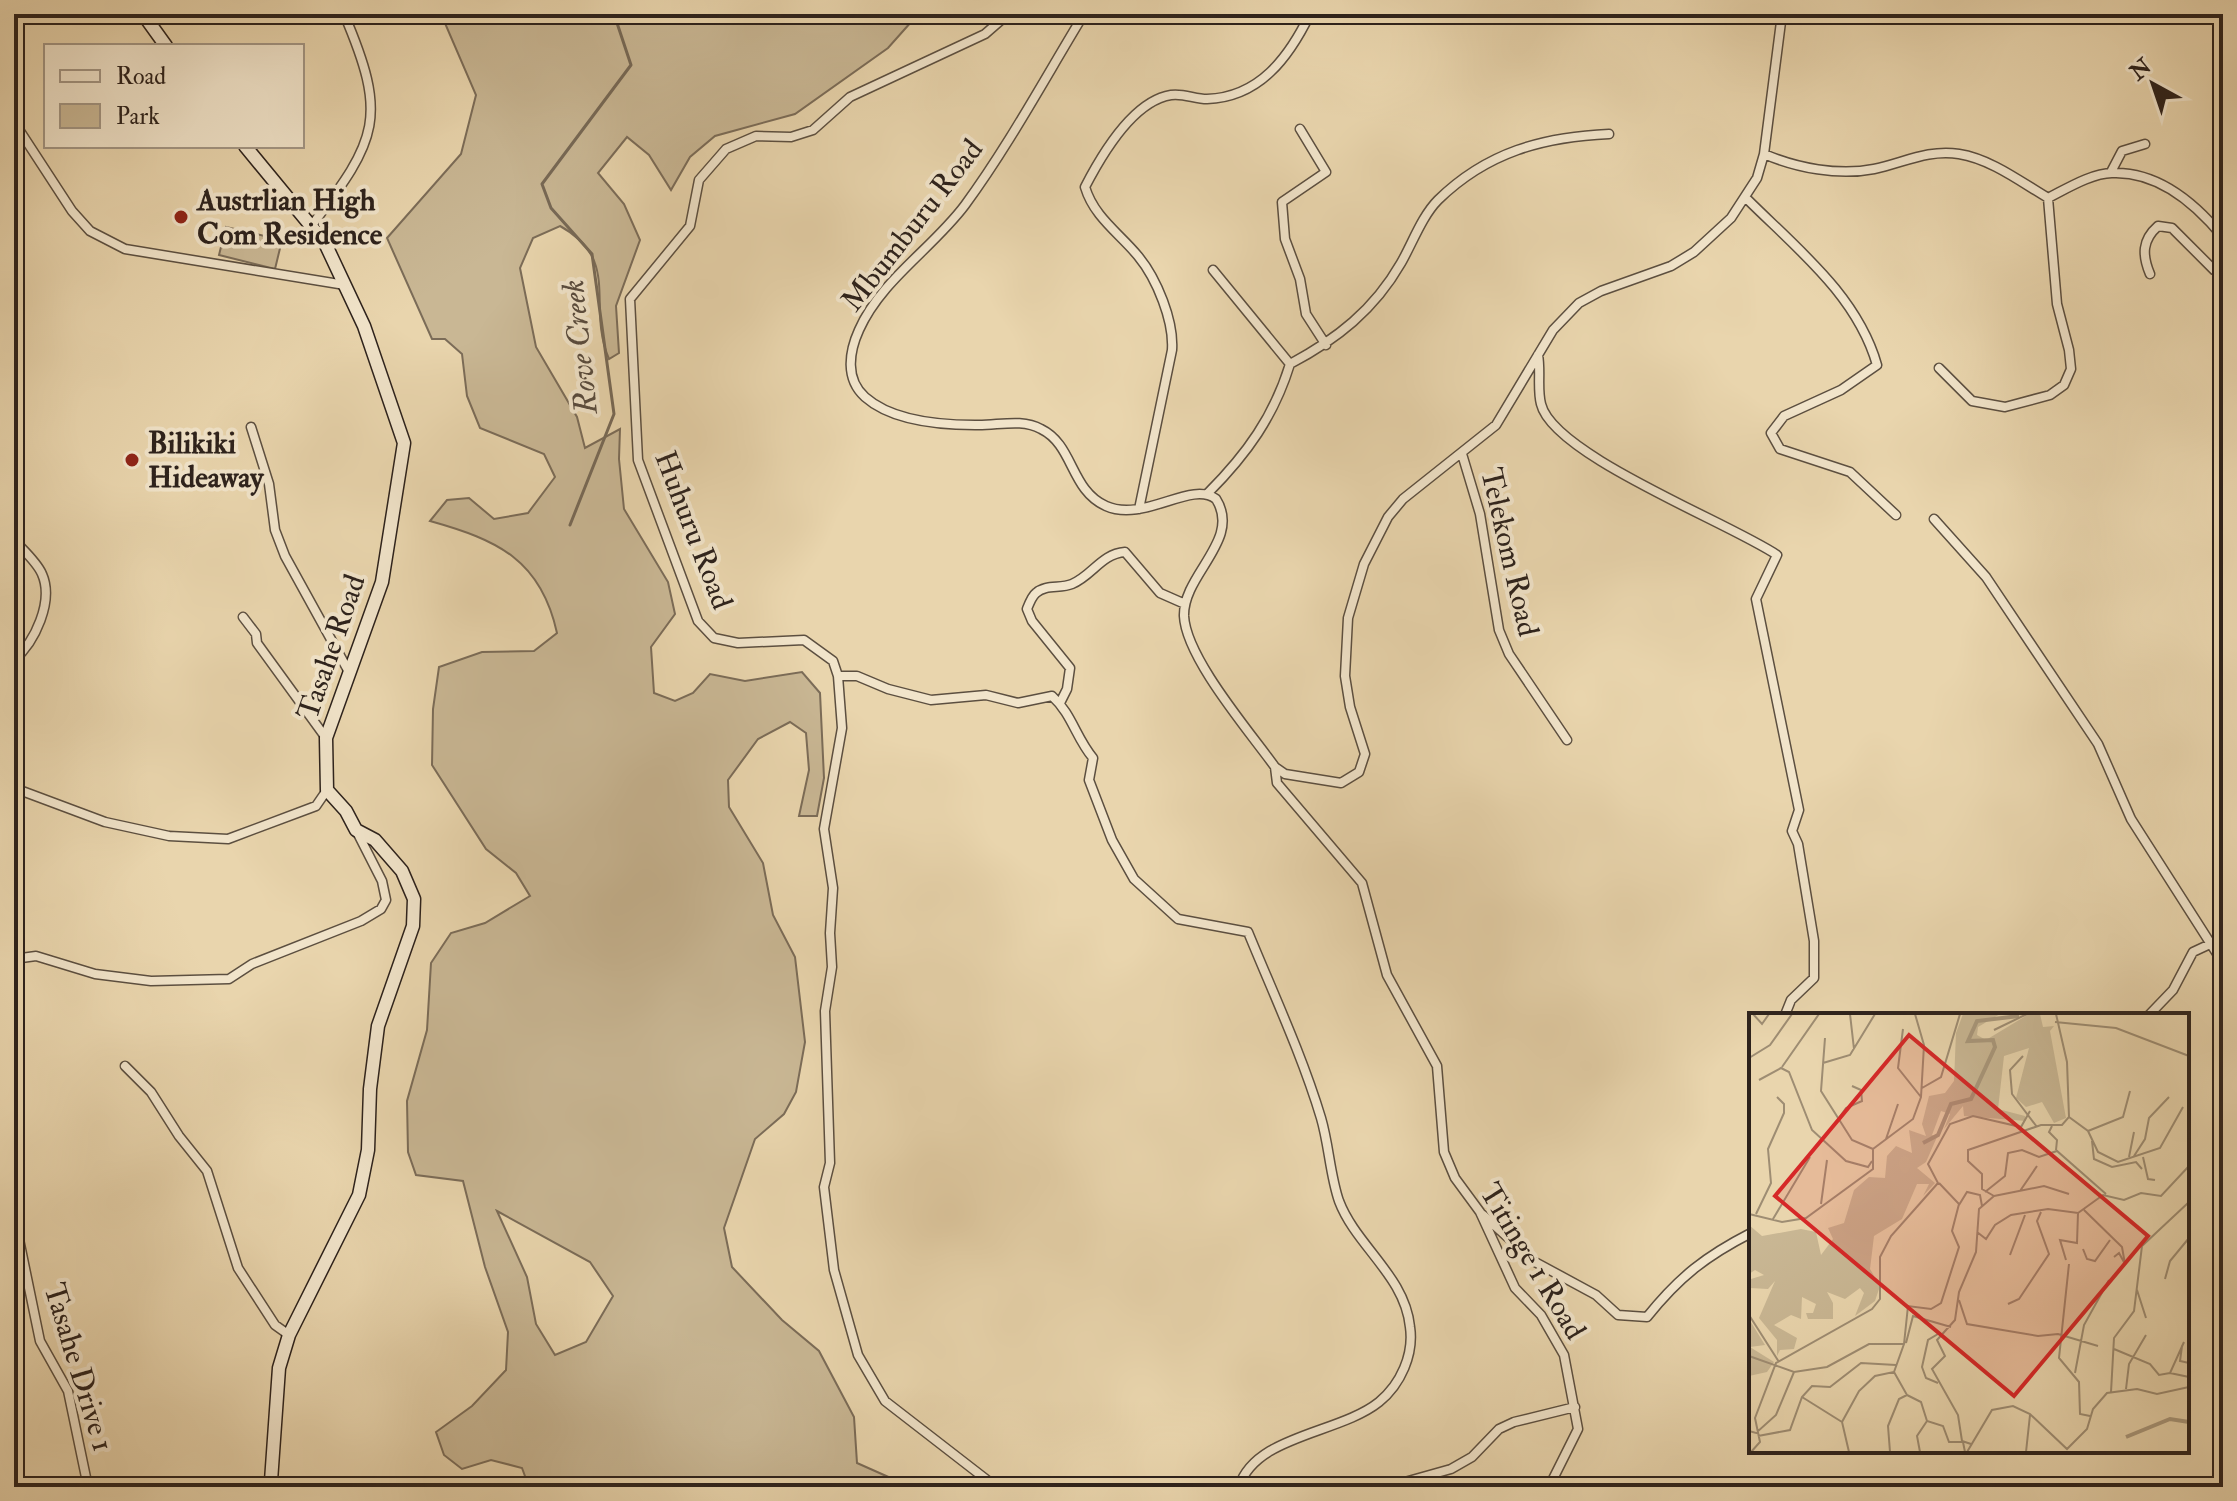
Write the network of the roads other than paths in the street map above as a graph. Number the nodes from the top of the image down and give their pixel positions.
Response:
1 (143, 14) edge
2 (344, 14) edge
3 (1008, 14) edge
4 (1084, 14) edge
5 (1310, 14) edge
6 (1782, 14) edge
7 (165, 44) edge
8 (14, 122) edge
9 (1300, 129) dead end
10 (1609, 134) dead end
11 (2145, 144) dead end
12 (247, 148) edge
13 (1764, 154) junction
14 (2111, 172) junction
15 (1746, 198) junction
16 (2048, 198) junction
17 (312, 225) junction
18 (2223, 237) edge
19 (1213, 270) dead end
20 (2150, 274) dead end
21 (2223, 274) edge
22 (347, 285) junction
23 (1326, 345) junction
24 (1538, 355) junction
25 (1290, 364) junction
26 (1939, 368) dead end
27 (251, 427) dead end
28 (1462, 454) junction
29 (1208, 493) junction
30 (1139, 509) junction
31 (1896, 515) dead end
32 (1934, 519) dead end
33 (14, 540) edge
34 (1185, 604) junction
35 (243, 617) dead end
36 (14, 660) edge
37 (350, 673) junction
38 (838, 676) junction
39 (1060, 703) junction
40 (326, 738) junction
41 (1567, 740) dead end
42 (1275, 767) junction
43 (14, 788) edge
44 (327, 790) junction
45 (356, 830) junction
46 (2223, 938) edge
47 (2211, 944) junction
48 (14, 959) edge
49 (2223, 963) edge
50 (1786, 1013) edge
51 (2151, 1013) edge
52 (125, 1066) dead end
53 (1480, 1212) junction
54 (14, 1215) edge
55 (1749, 1234) edge
56 (289, 1335) junction
57 (1575, 1407) junction
58 (1548, 1484) edge
59 (88, 1487) edge
60 (267, 1487) edge
61 (996, 1487) edge
62 (1239, 1487) edge
63 (1387, 1487) edge

1 - 7 street
2 - 17 street
3 - 38 street, Huhuru Road
4 - 30 street, Mbumburu Road
5 - 30 street
6 - 13 street
8 - 22 street
9 - 23 street
10 - 23 street
11 - 14 street
12 - 17 street, Tasahe Road
13 - 15 street
13 - 16 street
14 - 16 street
14 - 18 street
15 - 24 street
15 - 31 street
16 - 26 street
17 - 22 street, Tasahe Road
19 - 25 street
20 - 21 street
22 - 37 street, Tasahe Road
23 - 25 street
24 - 28 street
24 - 50 street
25 - 29 street
27 - 37 street
28 - 41 street, Telekom Road
28 - 42 street
29 - 30 street, Mbumburu Road
29 - 34 street
32 - 47 street
33 - 36 street
34 - 39 street
34 - 42 street
35 - 40 street
37 - 40 street, Tasahe Road
38 - 39 street
38 - 61 street
39 - 62 street
40 - 44 street, Tasahe Road
42 - 53 street, Titinge 1 Road
43 - 44 street
44 - 45 street
45 - 48 street
45 - 56 street
46 - 47 street
47 - 49 street
47 - 51 street
52 - 56 street
53 - 55 street
53 - 57 street, Titinge 1 Road
54 - 59 street, Tasahe Drive 1
56 - 60 street
57 - 58 street, Titinge 1 Road
57 - 63 street

